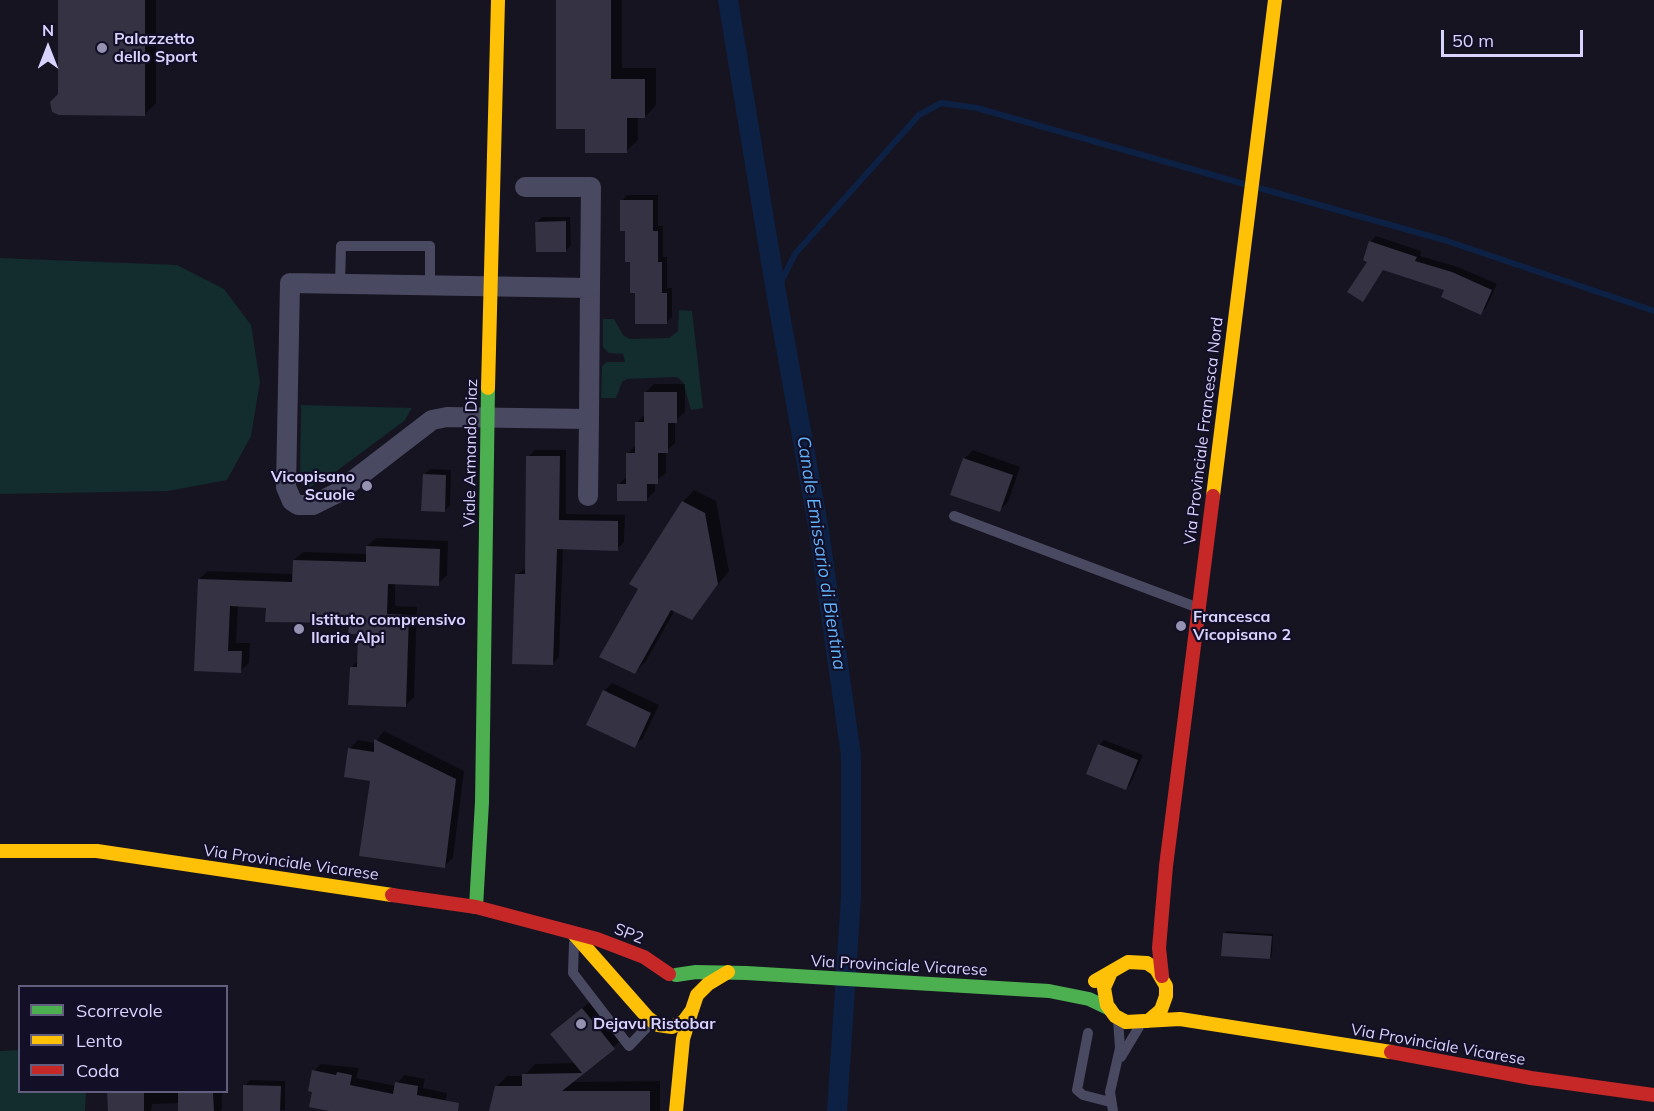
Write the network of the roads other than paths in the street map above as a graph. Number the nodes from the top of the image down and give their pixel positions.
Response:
1 (498, 0) edge
2 (1275, 0) edge
3 (525, 187) dead end
4 (340, 284) junction
5 (430, 285) junction
6 (491, 286) junction
7 (590, 288) junction
8 (487, 418) junction
9 (589, 419) junction
10 (588, 496) dead end
11 (954, 516) dead end
12 (1199, 608) junction
13 (0, 851) edge
14 (1166, 866) junction
15 (476, 907) junction
16 (1146, 930) dead end
17 (574, 934) junction
18 (728, 972) junction
19 (1111, 972) junction
20 (673, 974) junction
21 (1162, 976) junction
22 (653, 977) dead end
23 (643, 990) dead end
24 (1049, 991) junction
25 (1166, 991) junction
26 (693, 1005) junction
27 (1113, 1012) junction
28 (648, 1018) junction
29 (1145, 1021) junction
30 (1217, 1025) junction
31 (1088, 1033) dead end
32 (661, 1040) dead end
33 (666, 1054) dead end
34 (1116, 1068) junction
35 (675, 1095) junction
36 (1654, 1095) edge
37 (1111, 1107) edge
38 (676, 1111) edge

1 - 6 main road, Viale Armando Diaz
2 - 12 main road, Via Provinciale Francesca Nord
3 - 7 street
4 - 5 street
4 - 5 lane
4 - 8 street
5 - 6 street
6 - 7 street
6 - 8 main road, Viale Armando Diaz
7 - 9 street
8 - 9 street
8 - 15 main road, Viale Armando Diaz
9 - 10 street
11 - 12 lane
12 - 14 main road, Via Provinciale Francesca Nord
13 - 15 main road, Via Provinciale Vicarese
14 - 16 main road
14 - 21 main road
15 - 17 main road, Via Provinciale Vicarese
17 - 20 main road, SP2
17 - 28 main road
17 - 28 lane
18 - 20 main road, Via Provinciale Vicarese
18 - 24 main road, Via Provinciale Vicarese
18 - 26 main road
19 - 21 main road, Via Provinciale Vicarese
19 - 24 main road, Via Provinciale Vicarese
19 - 27 main road
20 - 22 main road, Via Provinciale Vicarese
20 - 26 main road, SP2
21 - 25 main road
23 - 28 main road
24 - 27 main road, Via Provinciale Vicarese
25 - 29 main road
25 - 30 main road, Via Provinciale Vicarese
26 - 28 main road
26 - 35 main road
27 - 29 main road, Via Provinciale Vicarese
27 - 34 lane
28 - 32 main road
29 - 30 main road, Via Provinciale Vicarese
29 - 34 lane
30 - 36 main road, Via Provinciale Vicarese
31 - 37 lane
33 - 35 main road
34 - 37 lane
35 - 38 main road

